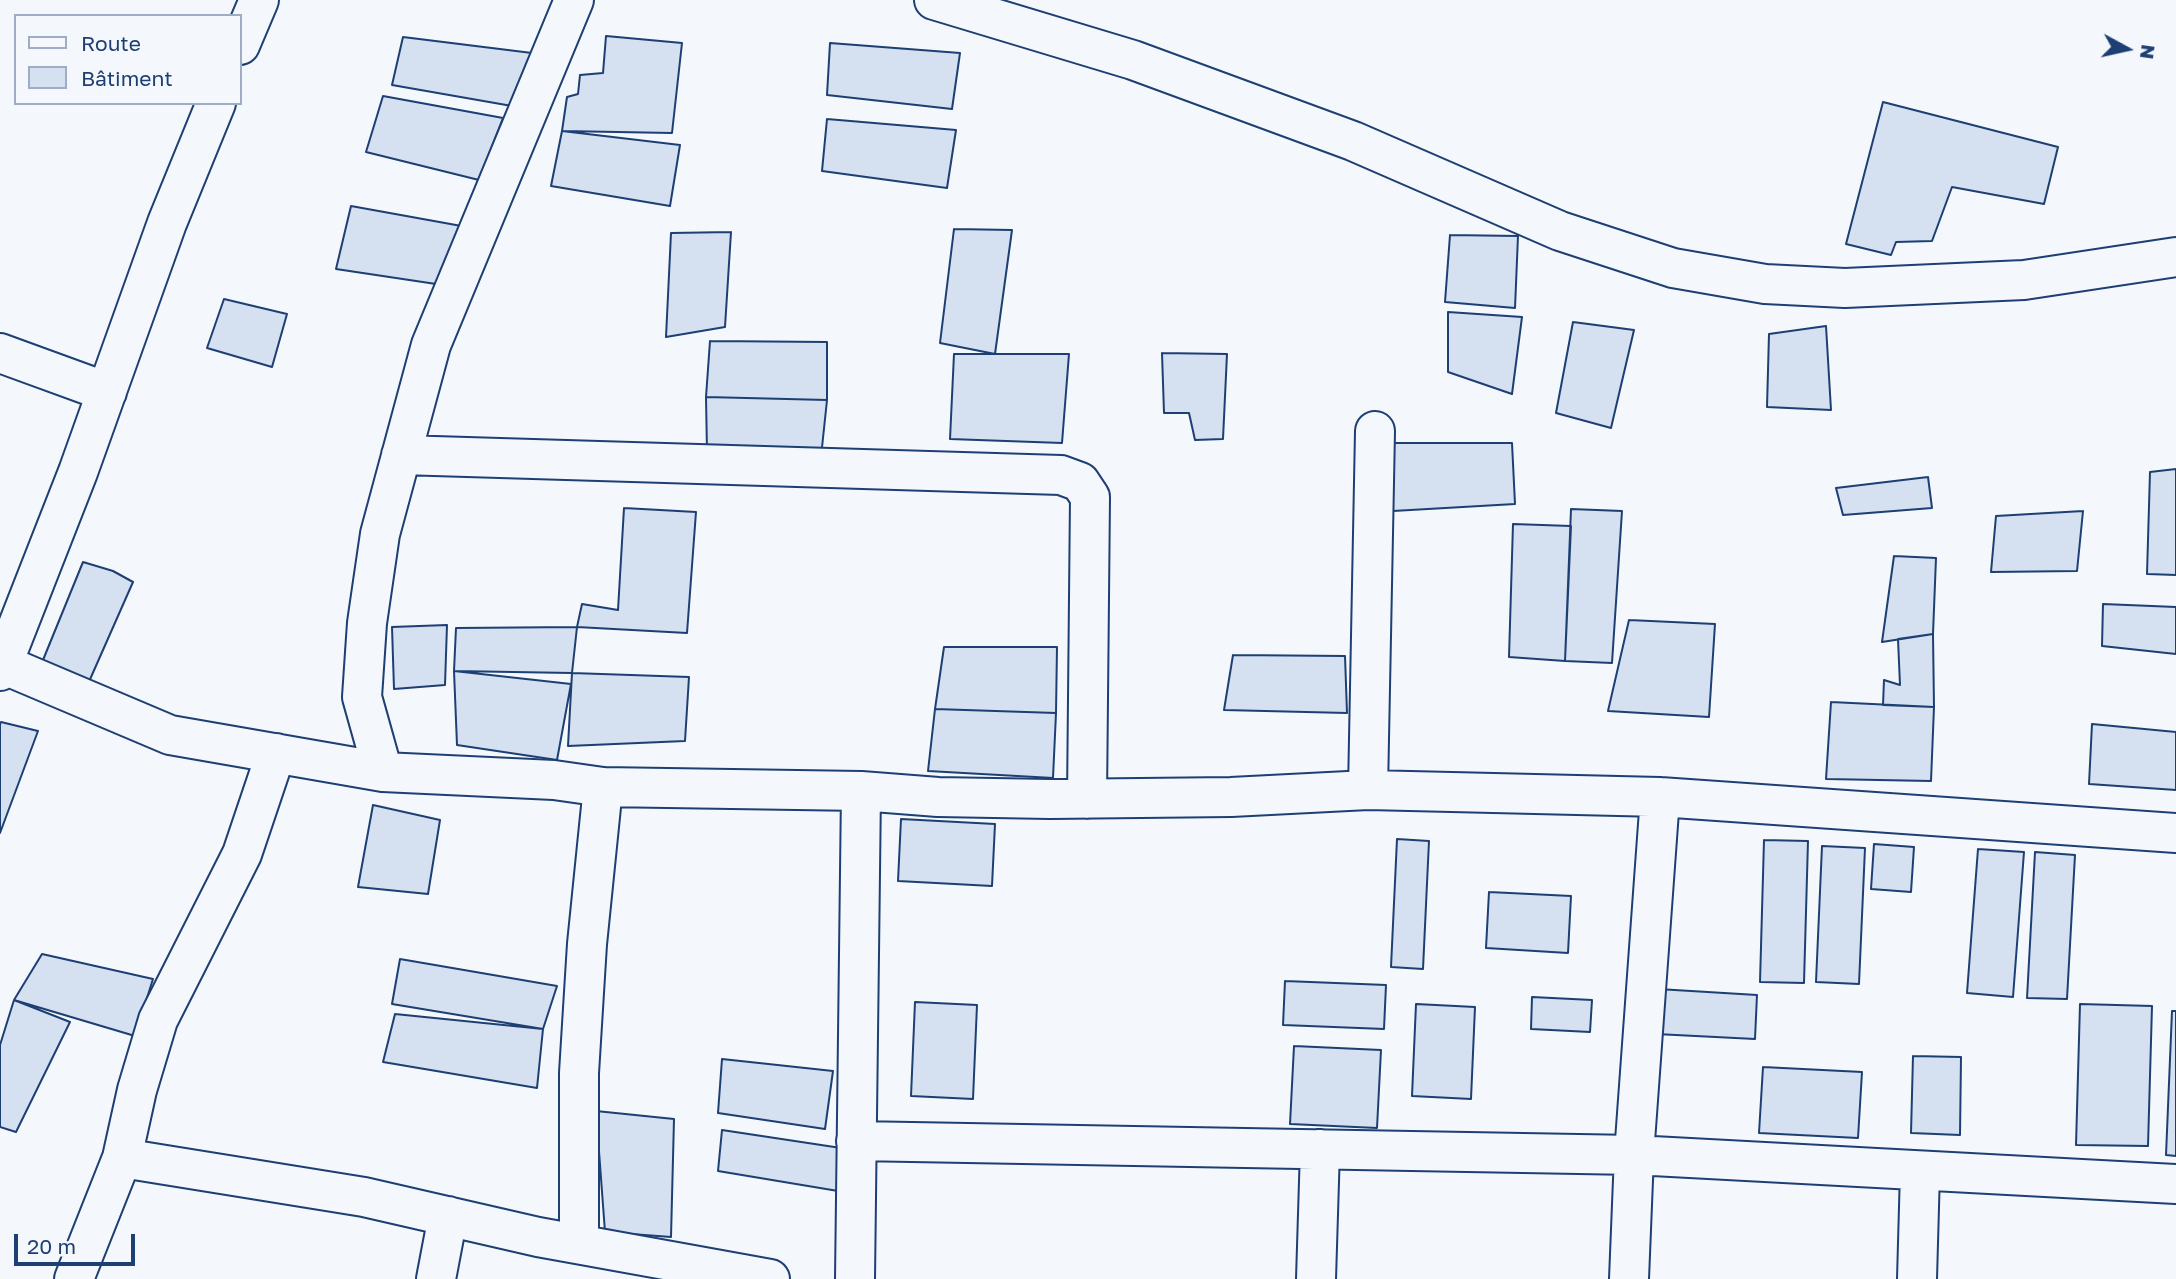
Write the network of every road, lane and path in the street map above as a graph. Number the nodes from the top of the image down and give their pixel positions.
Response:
1 (260, 0) edge
2 (575, 0) edge
3 (933, 0) edge
4 (242, 40) edge
5 (215, 105) edge
6 (2176, 257) edge
7 (0, 354) edge
8 (107, 392) junction
9 (1375, 431) dead end
10 (401, 455) junction
11 (1, 666) edge
12 (275, 753) junction
13 (383, 772) junction
14 (603, 787) junction
15 (1368, 790) junction
16 (861, 791) junction
17 (1661, 797) junction
18 (1087, 799) junction
19 (2176, 833) edge
20 (856, 1141) junction
21 (1320, 1149) junction
22 (1634, 1154) junction
23 (122, 1158) junction
24 (1920, 1171) junction
25 (2176, 1184) edge
26 (448, 1216) junction
27 (579, 1244) junction
28 (75, 1279) edge
29 (436, 1279) edge
30 (770, 1279) edge
31 (855, 1279) edge
32 (1316, 1279) edge
33 (1629, 1279) edge
34 (1917, 1279) edge

1 - 4 street
2 - 10 street
3 - 6 street
5 - 8 street
7 - 8 street
8 - 11 street
9 - 15 street
10 - 13 street
10 - 18 street
11 - 12 street
12 - 13 street
12 - 23 street
13 - 14 street
14 - 16 street
14 - 27 street
15 - 17 street
15 - 18 street
16 - 18 street
16 - 20 street
17 - 19 street
17 - 22 street
20 - 21 street
20 - 31 street
21 - 22 street
21 - 32 street
22 - 24 street
22 - 33 street
23 - 26 street
23 - 28 street
24 - 25 street
24 - 34 street
26 - 27 street
26 - 29 street
27 - 30 street

